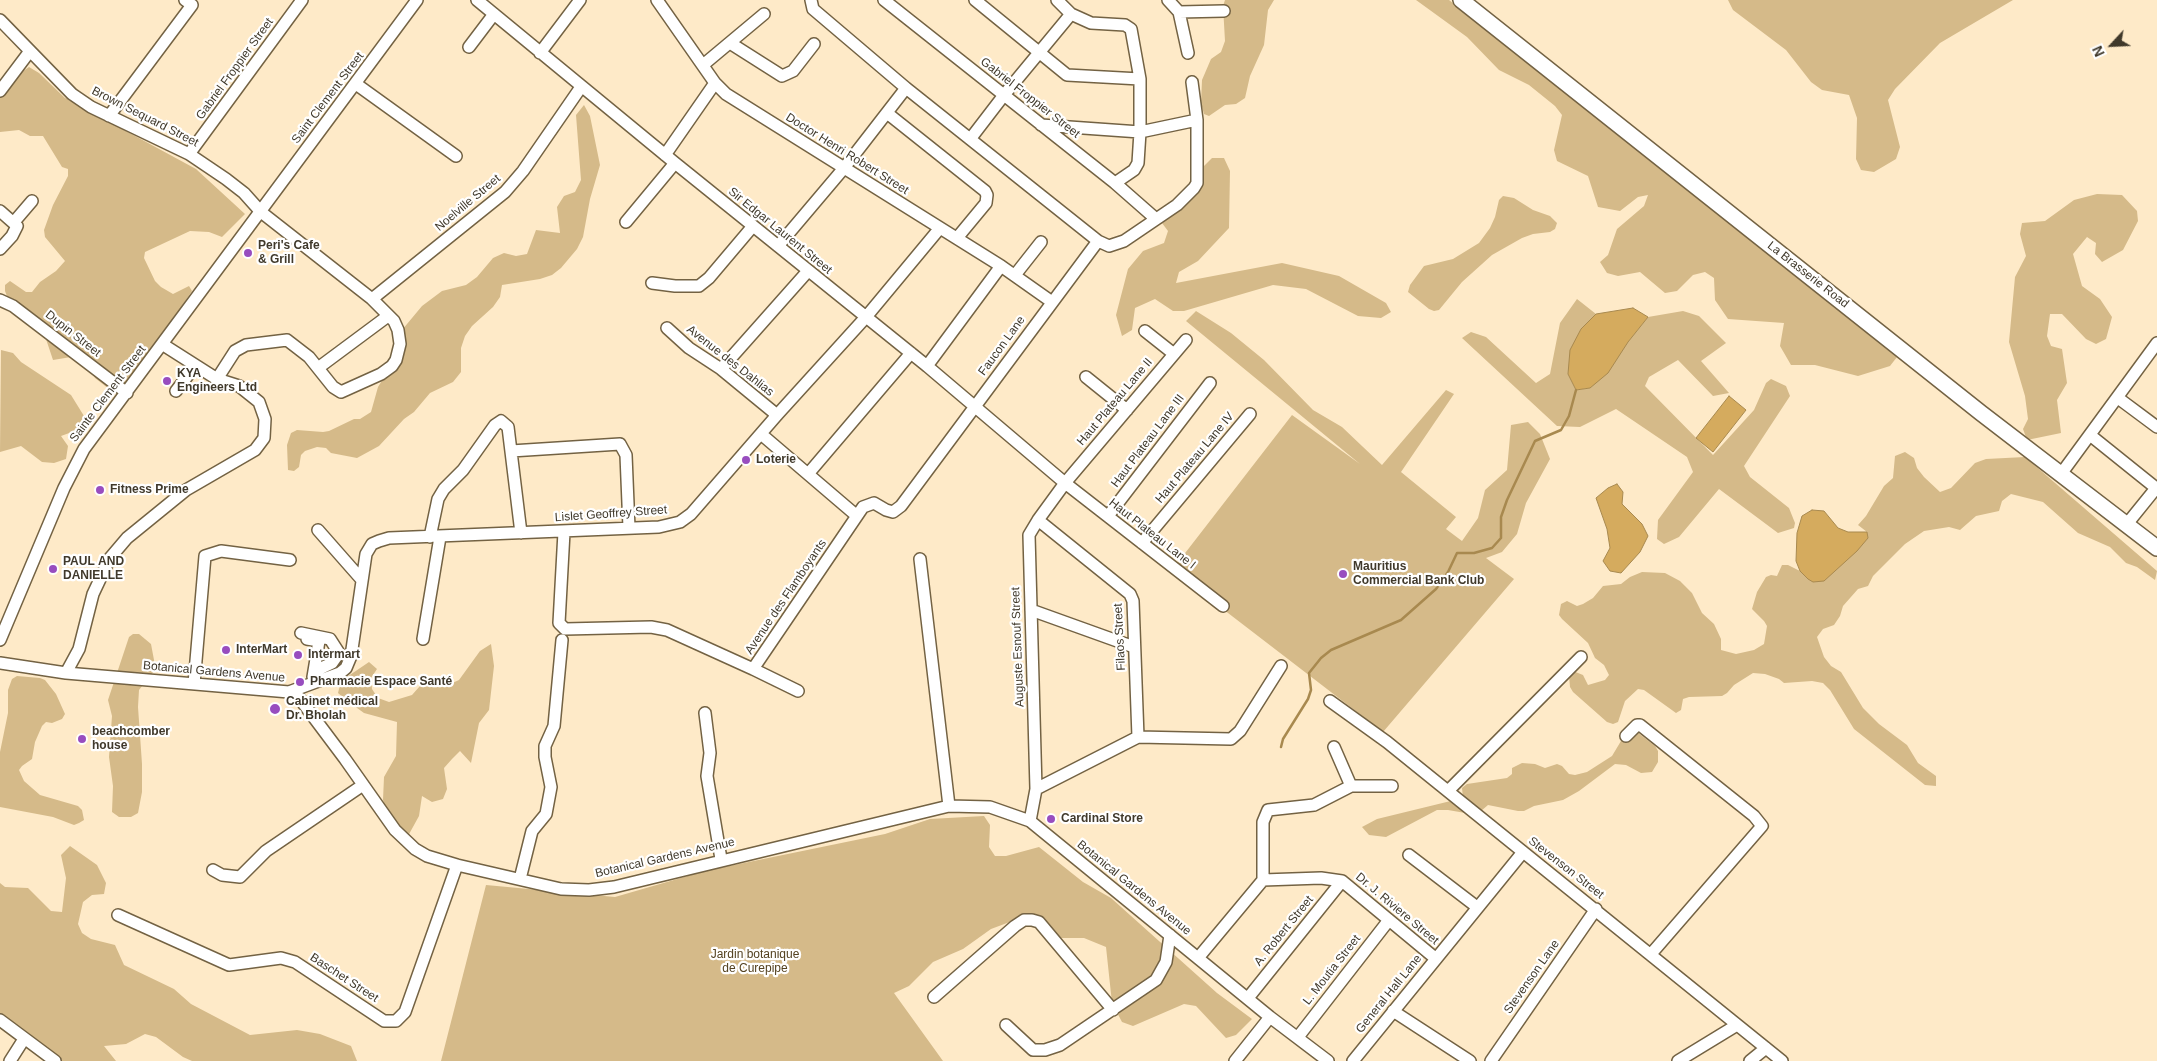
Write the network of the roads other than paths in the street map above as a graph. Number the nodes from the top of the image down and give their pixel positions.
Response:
1 (302, 0) edge
2 (417, 0) edge
3 (477, 0) edge
4 (580, 0) edge
5 (656, 0) edge
6 (811, 0) edge
7 (884, 0) edge
8 (975, 0) edge
9 (1057, 0) edge
10 (1168, 0) edge
11 (1461, 0) edge
12 (188, 3) edge
13 (1224, 11) dead end
14 (1179, 12) junction
15 (494, 14) junction
16 (764, 14) dead end
17 (1071, 14) junction
18 (0, 20) edge
19 (730, 43) junction
20 (814, 44) dead end
21 (470, 47) dead end
22 (30, 51) junction
23 (540, 53) junction
24 (1038, 53) junction
25 (1188, 53) dead end
26 (703, 65) junction
27 (1140, 79) junction
28 (1192, 82) dead end
29 (715, 83) junction
30 (356, 84) junction
31 (581, 87) junction
32 (906, 88) junction
33 (0, 90) edge
34 (1004, 95) junction
35 (887, 113) junction
36 (109, 116) junction
37 (1197, 120) junction
38 (1041, 125) junction
39 (1140, 132) junction
40 (971, 138) junction
41 (189, 154) junction
42 (665, 155) junction
43 (456, 156) dead end
44 (675, 163) junction
45 (844, 168) junction
46 (1115, 183) junction
47 (32, 201) dead end
48 (0, 211) edge
49 (261, 212) junction
50 (1156, 219) junction
51 (14, 222) junction
52 (626, 222) dead end
53 (752, 226) junction
54 (940, 228) junction
55 (957, 238) junction
56 (1098, 240) junction
57 (1040, 242) dead end
58 (778, 246) junction
59 (0, 249) edge
60 (1001, 266) junction
61 (808, 271) junction
62 (1015, 275) junction
63 (652, 283) dead end
64 (372, 299) junction
65 (0, 300) edge
66 (1052, 302) junction
67 (388, 316) junction
68 (866, 317) junction
69 (667, 328) dead end
70 (1145, 330) dead end
71 (1186, 340) dead end
72 (2157, 343) edge
73 (162, 344) junction
74 (911, 353) junction
75 (1174, 354) junction
76 (194, 366) junction
77 (927, 366) junction
78 (318, 368) junction
79 (721, 369) junction
80 (1086, 377) dead end
81 (216, 379) junction
82 (1210, 383) dead end
83 (176, 391) dead end
84 (127, 393) junction
85 (2118, 398) junction
86 (975, 407) junction
87 (1127, 410) junction
88 (777, 414) junction
89 (1250, 414) dead end
90 (2157, 427) edge
91 (761, 434) junction
92 (2090, 436) junction
93 (512, 451) junction
94 (808, 474) junction
95 (2061, 474) junction
96 (1065, 483) junction
97 (2156, 487) edge
98 (857, 516) junction
99 (1108, 516) junction
100 (1038, 520) junction
101 (2127, 524) junction
102 (629, 528) junction
103 (318, 530) dead end
104 (564, 532) junction
105 (521, 533) junction
106 (435, 537) junction
107 (1142, 543) junction
108 (2157, 548) edge
109 (920, 559) dead end
110 (290, 560) dead end
111 (362, 580) junction
112 (1223, 606) dead end
113 (1031, 610) junction
114 (423, 639) dead end
115 (0, 640) edge
116 (562, 640) dead end
117 (1134, 648) junction
118 (1581, 656) dead end
119 (0, 663) edge
120 (1281, 666) dead end
121 (753, 670) junction
122 (314, 671) junction
123 (66, 672) junction
124 (194, 684) junction
125 (312, 684) junction
126 (798, 691) dead end
127 (289, 692) junction
128 (1330, 702) dead end
129 (705, 713) dead end
130 (1626, 736) dead end
131 (1138, 737) junction
132 (1334, 747) dead end
133 (363, 785) junction
134 (1351, 786) junction
135 (1392, 786) dead end
136 (1036, 790) junction
137 (1448, 791) junction
138 (949, 806) junction
139 (1030, 821) junction
140 (1523, 852) junction
141 (1409, 854) dead end
142 (721, 860) junction
143 (457, 865) junction
144 (213, 870) dead end
145 (520, 879) junction
146 (1264, 880) junction
147 (1342, 881) junction
148 (1477, 907) junction
149 (1596, 909) junction
150 (118, 915) dead end
151 (1388, 920) junction
152 (1170, 935) junction
153 (1651, 954) junction
154 (1198, 958) junction
155 (1435, 958) junction
156 (934, 997) dead end
157 (1248, 998) junction
158 (1113, 1010) junction
159 (1393, 1011) junction
160 (1270, 1017) junction
161 (0, 1020) edge
162 (1006, 1025) dead end
163 (1738, 1025) junction
164 (1298, 1036) junction
165 (24, 1039) junction
166 (1766, 1048) junction
167 (10, 1061) edge
168 (55, 1061) edge
169 (1235, 1061) edge
170 (1328, 1061) edge
171 (1353, 1061) edge
172 (1470, 1061) edge
173 (1491, 1061) edge
174 (1678, 1061) edge
175 (1750, 1061) edge
176 (1782, 1061) edge

1 - 41 street, Gabriel Froppier Street
2 - 30 street, Saint Clement Street
3 - 15 street, Sir Edgar Laurent Street
4 - 23 street
5 - 26 street, Doctor Henri Robert Street
6 - 32 street
7 - 34 street, Gabriel Froppier Street
8 - 24 street
9 - 17 street
10 - 14 street
11 - 95 main road, La Brasserie Road
12 - 36 street
13 - 14 street
14 - 25 street
15 - 21 street
15 - 23 street, Sir Edgar Laurent Street
16 - 19 street
17 - 24 street
17 - 27 street
18 - 22 street, Brown Sequard Street
19 - 20 street
19 - 26 street
22 - 33 street
22 - 36 street, Brown Sequard Street
23 - 31 street, Sir Edgar Laurent Street
24 - 27 street
24 - 34 street
26 - 29 street, Doctor Henri Robert Street
27 - 39 street
28 - 37 street
29 - 42 street
29 - 45 street, Doctor Henri Robert Street
30 - 43 street
30 - 49 street, Saint Clement Street
31 - 42 street, Sir Edgar Laurent Street
31 - 64 street, Noelville Street
32 - 35 street
32 - 40 street
34 - 38 street, Gabriel Froppier Street
34 - 40 street
35 - 45 street
35 - 55 street
36 - 41 street, Brown Sequard Street
37 - 39 street
37 - 50 street
38 - 39 street
38 - 46 street, Gabriel Froppier Street
39 - 46 street
40 - 56 street
41 - 49 street, Brown Sequard Street
42 - 44 street, Sir Edgar Laurent Street
44 - 52 street
44 - 53 street, Sir Edgar Laurent Street
45 - 54 street, Doctor Henri Robert Street
45 - 58 street
46 - 50 street, Gabriel Froppier Street
47 - 51 street
48 - 51 street
49 - 64 street, Brown Sequard Street
49 - 73 street, Sainte Clement Street
50 - 56 street
51 - 59 street
53 - 58 street, Sir Edgar Laurent Street
53 - 63 street
54 - 55 street, Doctor Henri Robert Street
54 - 68 street, Lislet Geoffrey Street
55 - 60 street, Doctor Henri Robert Street
56 - 66 street
57 - 62 street
58 - 61 street, Sir Edgar Laurent Street
60 - 62 street, Doctor Henri Robert Street
60 - 77 street
61 - 68 street, Sir Edgar Laurent Street
61 - 79 street
62 - 66 street, Doctor Henri Robert Street
64 - 67 street, Brown Sequard Street
65 - 84 street, Dupin Street
66 - 86 street, Faucon Lane
67 - 78 street
67 - 78 street, Brown Sequard Street
68 - 74 street, Sir Edgar Laurent Street
68 - 88 street, Lislet Geoffrey Street
69 - 79 street, Avenue des Dahlias
70 - 75 street
71 - 75 street, Haut Plateau Lane II
72 - 85 street
73 - 76 street
73 - 84 street, Sainte Clement Street
74 - 77 street, Sir Edgar Laurent Street
74 - 94 street
75 - 87 street, Haut Plateau Lane II
76 - 81 street
76 - 83 street
77 - 86 street, Sir Edgar Laurent Street
78 - 81 street
79 - 88 street, Avenue des Dahlias
80 - 87 street
81 - 123 street
82 - 99 street, Haut Plateau Lane III
84 - 115 street, Sainte Clement Street
85 - 90 street
85 - 92 street
86 - 96 street, Sir Edgar Laurent Street
86 - 98 street, Avenue des Flamboyants
87 - 96 street, Haut Plateau Lane II
88 - 91 street, Lislet Geoffrey Street
89 - 107 street, Haut Plateau Lane IV
91 - 94 street
91 - 102 street, Lislet Geoffrey Street
92 - 95 street
92 - 97 street
93 - 102 street
93 - 105 street
93 - 106 street
94 - 98 street
95 - 101 main road, La Brasserie Road
96 - 99 street, Haut Plateau Lane I
96 - 100 street, Auguste Esnouf Street
97 - 101 street
98 - 121 street, Avenue des Flamboyants
99 - 107 street, Haut Plateau Lane I
100 - 113 street, Auguste Esnouf Street
100 - 117 street, Filaos Street
101 - 108 main road, La Brasserie Road
102 - 104 street, Lislet Geoffrey Street
103 - 111 street
104 - 105 street, Lislet Geoffrey Street
104 - 121 street, Avenue des Flamboyants
105 - 106 street, Lislet Geoffrey Street
106 - 111 street, Lislet Geoffrey Street
106 - 114 street
107 - 112 street, Haut Plateau Lane I
109 - 138 street
110 - 124 street
111 - 125 street, Lislet Geoffrey Street
113 - 117 street
113 - 136 street, Auguste Esnouf Street
116 - 145 street
117 - 131 street, Filaos Street
118 - 137 street
119 - 123 street, Botanical Gardens Avenue
120 - 131 street
121 - 126 street
122 - 122 street
122 - 125 street
123 - 124 street, Botanical Gardens Avenue
124 - 127 street, Botanical Gardens Avenue
125 - 127 street, Lislet Geoffrey Street
127 - 133 street, Botanical Gardens Avenue
128 - 137 street, Stevenson Street
129 - 142 street
130 - 153 street
131 - 136 street
132 - 134 street
133 - 143 street, Botanical Gardens Avenue
133 - 144 street
134 - 135 street
134 - 146 street
136 - 139 street, Auguste Esnouf Street
137 - 140 street, Stevenson Street
138 - 139 street, Botanical Gardens Avenue
138 - 142 street, Botanical Gardens Avenue
139 - 152 street, Botanical Gardens Avenue
140 - 148 street, General Hall Lane
140 - 149 street, Stevenson Street
141 - 148 street
142 - 145 street, Botanical Gardens Avenue
143 - 145 street, Botanical Gardens Avenue
143 - 150 street, Baschet Street
146 - 147 street, Dr. J. Riviere Street
146 - 154 street
147 - 151 street, Dr. J. Riviere Street
147 - 157 street, A. Robert Street
148 - 155 street, General Hall Lane
149 - 153 street, Stevenson Street
149 - 173 street, Stevenson Lane
151 - 155 street, Dr. J. Riviere Street
151 - 164 street, L. Moutia Street
152 - 154 street, Botanical Gardens Avenue
152 - 158 street
153 - 163 street, Stevenson Street
154 - 157 street, Botanical Gardens Avenue
155 - 159 street, General Hall Lane
156 - 158 street
157 - 160 street, Botanical Gardens Avenue
158 - 162 street
159 - 171 street, General Hall Lane
159 - 172 street
160 - 164 street, Botanical Gardens Avenue
160 - 169 street
161 - 165 street
163 - 166 street, Stevenson Street
163 - 174 street
164 - 170 street, Botanical Gardens Avenue
165 - 167 street
165 - 168 street
166 - 175 street
166 - 176 street, Stevenson Street

